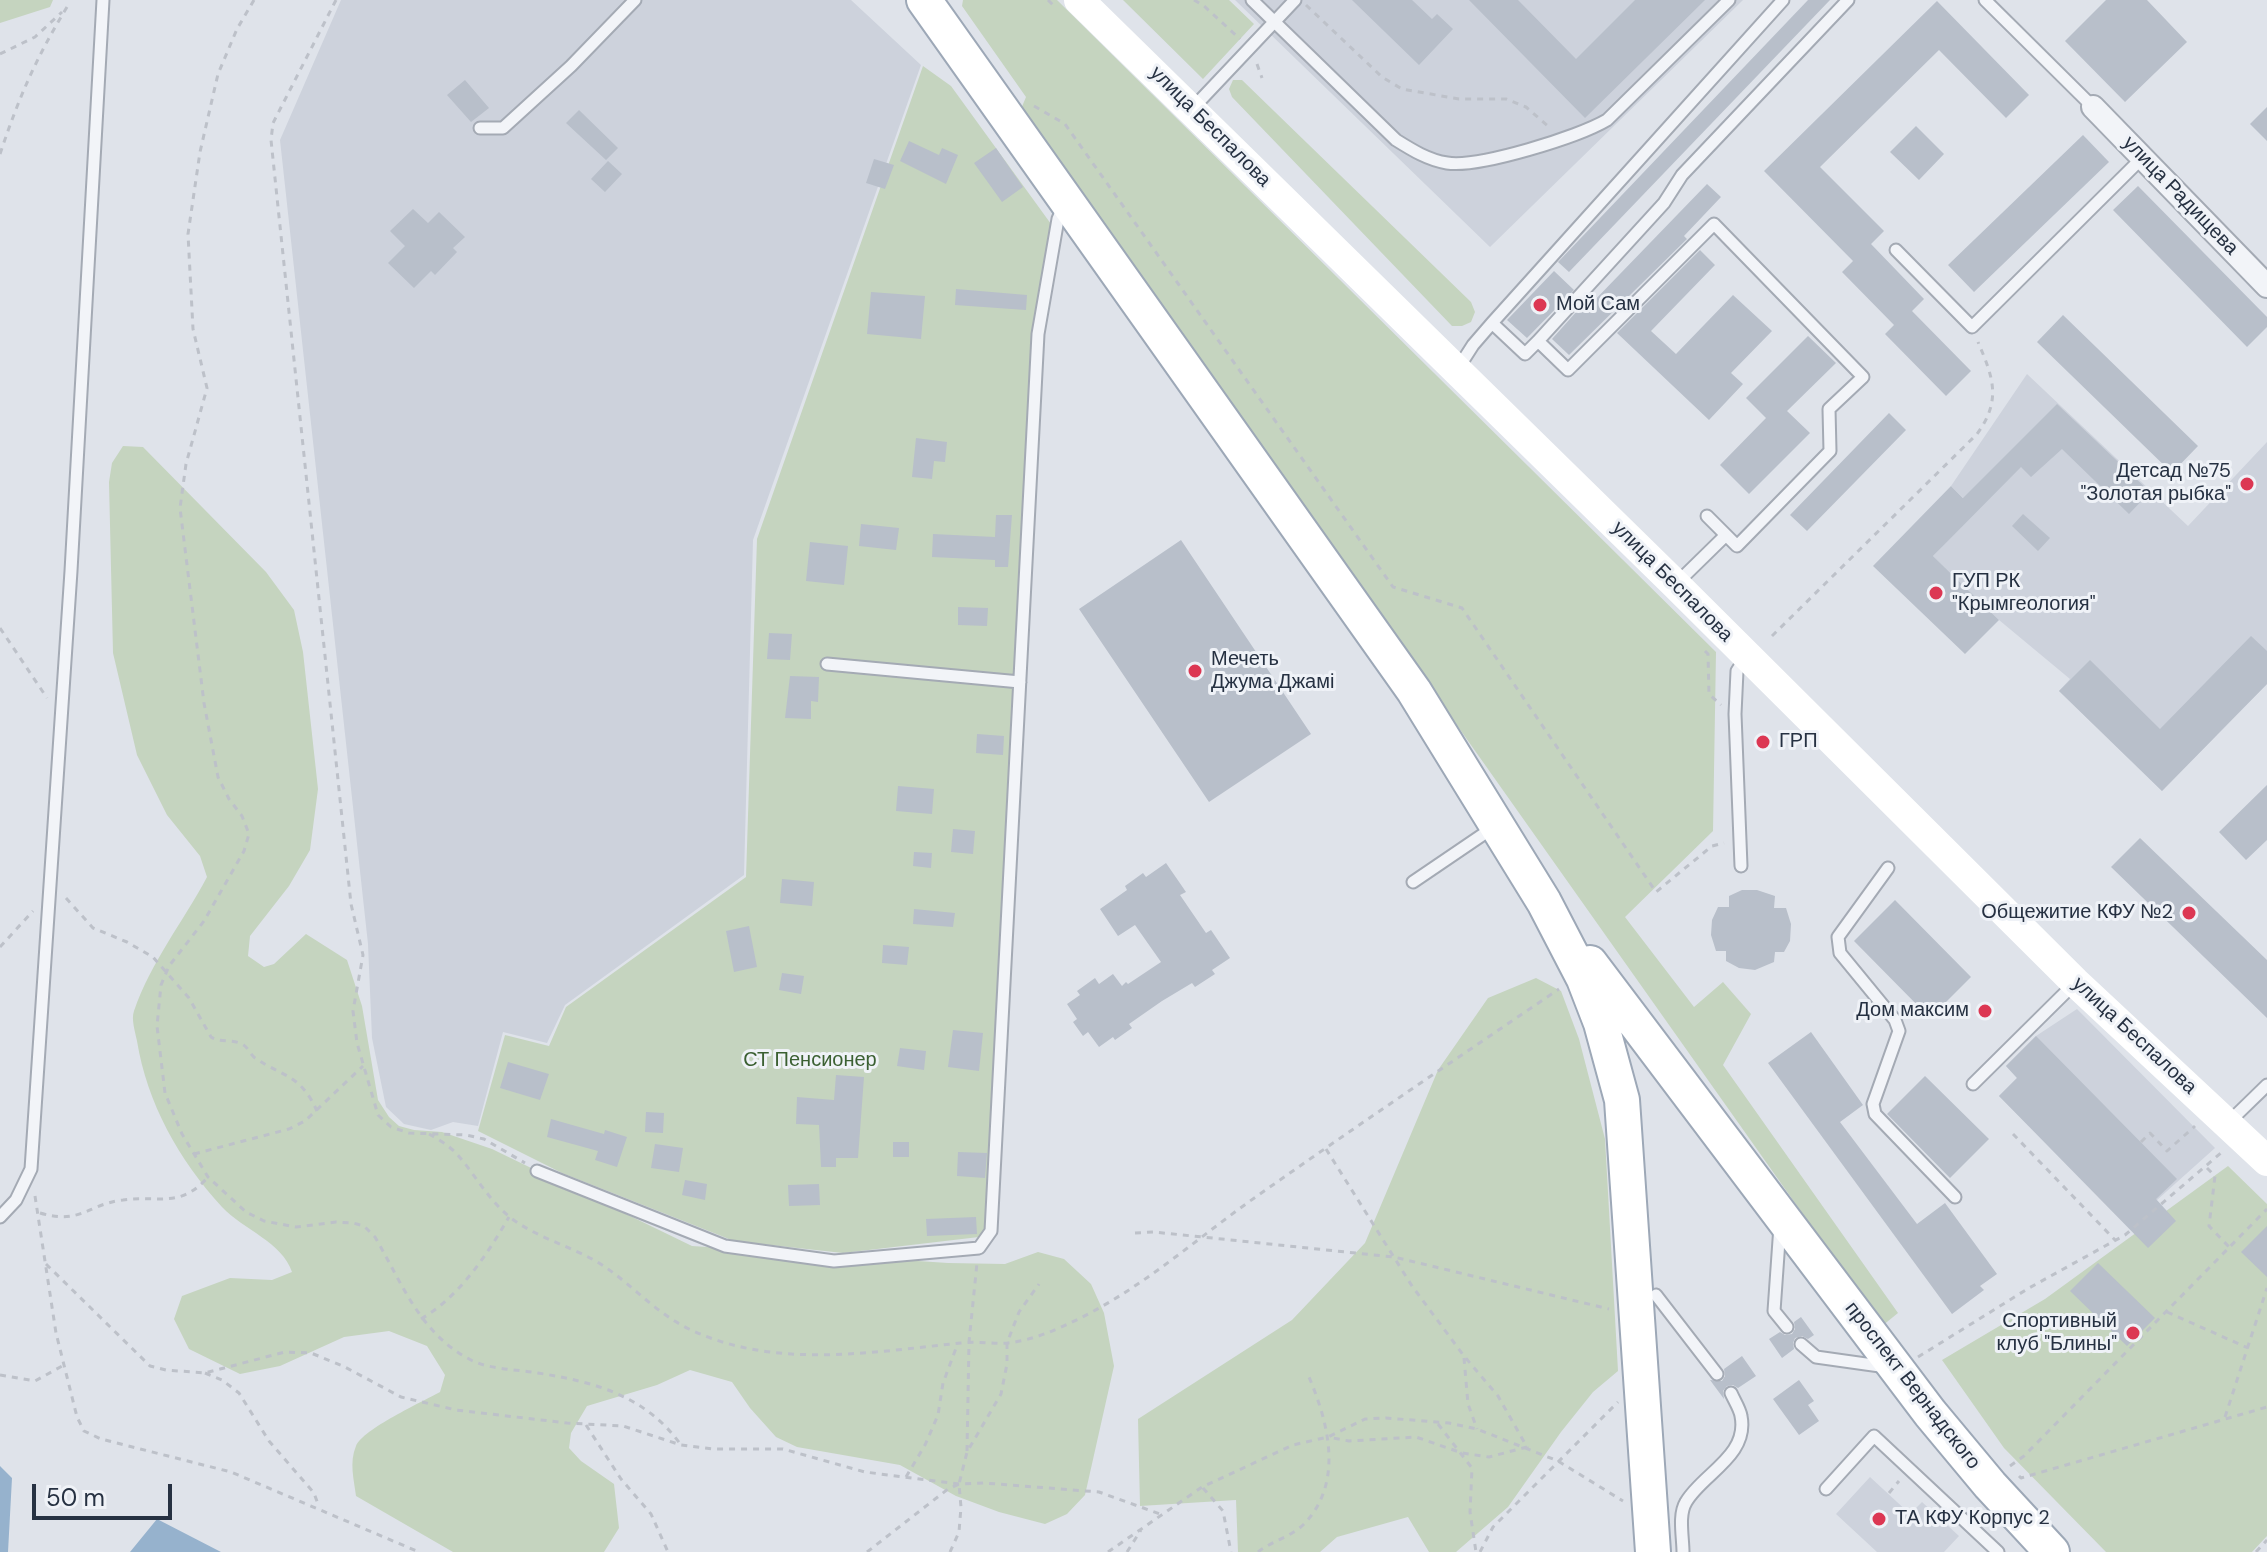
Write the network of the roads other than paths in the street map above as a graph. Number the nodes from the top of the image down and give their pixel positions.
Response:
1 (103, 0) edge
2 (635, 0) edge
3 (924, 0) edge
4 (1079, 0) edge
5 (1252, 0) edge
6 (1298, 0) edge
7 (1729, 0) edge
8 (1783, 0) edge
9 (1848, 0) edge
10 (1985, 0) edge
11 (1275, 22) junction
12 (2093, 107) joint
13 (1192, 109) junction
14 (480, 128) dead end
15 (2142, 158) junction
16 (1066, 201) junction
17 (1896, 250) dead end
18 (2267, 286) edge
19 (1492, 323) junction
20 (1538, 341) junction
21 (1457, 370) junction
22 (1707, 516) dead end
23 (1726, 535) junction
24 (1675, 584) junction
25 (1746, 656) junction
26 (827, 664) dead end
27 (1020, 682) junction
28 (1461, 764) junction
29 (1498, 825) junction
30 (1741, 866) dead end
31 (1888, 868) dead end
32 (1413, 882) dead end
33 (1544, 902) junction
34 (1623, 981) junction
35 (2075, 982) junction
36 (1631, 1018) junction
37 (1973, 1084) dead end
38 (2267, 1085) edge
39 (2217, 1132) junction
40 (2267, 1161) edge
41 (537, 1171) road end
42 (1955, 1197) dead end
43 (1780, 1214) junction
44 (0, 1217) edge
45 (1656, 1295) junction
46 (1787, 1327) dead end
47 (1801, 1344) dead end
48 (1907, 1363) junction
49 (1717, 1374) dead end
50 (1731, 1393) dead end
51 (1826, 1489) dead end
52 (1653, 1552) edge
53 (1671, 1552) edge
54 (1683, 1552) edge
55 (1998, 1552) edge
56 (2052, 1552) edge

1 - 44 lane
2 - 14 lane
3 - 16 main road
4 - 13 main road, улица Беспалова
5 - 11 lane
6 - 11 lane
7 - 11 lane
8 - 19 lane
9 - 20 lane
10 - 12 lane
11 - 13 lane
12 - 15 street, улица Радищева
13 - 21 main road, улица Беспалова
15 - 17 lane
15 - 18 street, улица Радищева
16 - 27 lane
16 - 28 main road
19 - 20 lane
19 - 21 lane
20 - 23 lane
21 - 24 main road, улица Беспалова
22 - 23 lane
23 - 24 lane
24 - 25 main road, улица Беспалова
25 - 30 lane
25 - 35 main road, улица Беспалова
26 - 27 lane
27 - 41 lane
28 - 29 main road
28 - 34 main road, проспект Вернадского
29 - 32 lane
29 - 33 main road
31 - 42 lane
33 - 36 main road, проспект Вернадского
33 - 52 main road
34 - 36 main road
34 - 43 main road, проспект Вернадского
35 - 37 lane
35 - 39 main road, улица Беспалова
36 - 43 main road, проспект Вернадского
36 - 45 main road
38 - 39 lane
39 - 40 main road, улица Беспалова
43 - 46 lane
43 - 48 main road, проспект Вернадского
45 - 49 lane
45 - 53 main road
47 - 48 lane
48 - 56 main road, проспект Вернадского
50 - 54 lane
51 - 55 lane

